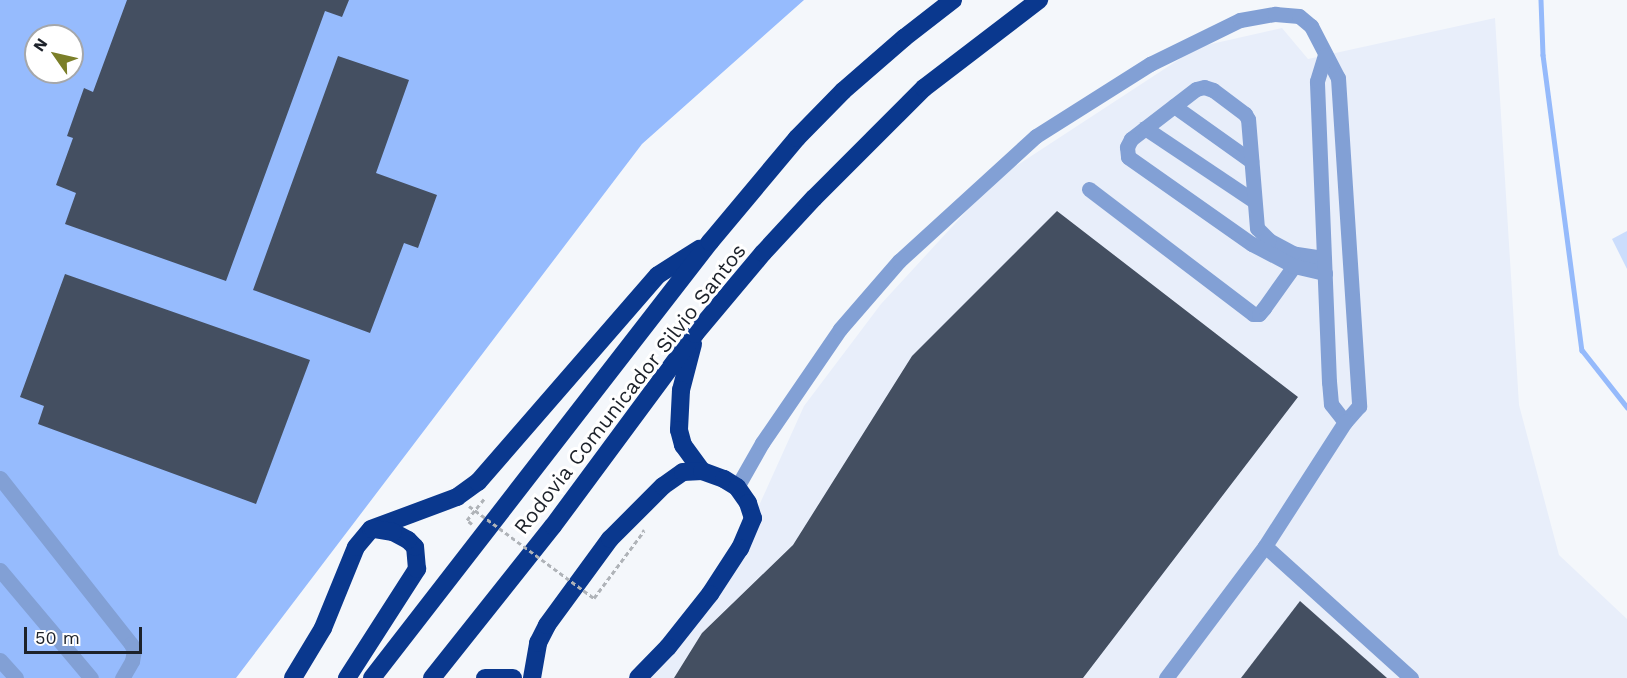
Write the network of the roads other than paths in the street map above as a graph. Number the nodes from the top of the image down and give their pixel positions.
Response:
1 (953, 0) edge
2 (1039, 0) edge
3 (1325, 55) junction
4 (1174, 106) junction
5 (1145, 128) junction
6 (1251, 161) junction
7 (1089, 189) dead end
8 (1254, 201) junction
9 (710, 242) junction
10 (1324, 265) junction
11 (1294, 266) junction
12 (695, 334) junction
13 (1345, 422) junction
14 (702, 471) junction
15 (0, 478) edge
16 (737, 487) junction
17 (371, 529) junction
18 (1264, 546) junction
19 (0, 570) edge
20 (0, 660) edge
21 (16, 678) edge
22 (91, 678) edge
23 (122, 678) edge
24 (293, 678) edge
25 (347, 678) edge
26 (372, 678) edge
27 (432, 678) edge
28 (485, 678) edge
29 (513, 678) edge
30 (532, 678) edge
31 (638, 678) edge
32 (1166, 678) edge
33 (1411, 678) edge

1 - 9 highway, Rodovia Comunicador Silvio Santos
2 - 12 highway, Rodovia Comunicador Silvio Santos
3 - 10 lane
3 - 13 lane
3 - 16 lane
4 - 5 lane
4 - 6 lane
4 - 6 lane
5 - 8 lane
5 - 11 lane
6 - 8 lane
7 - 11 lane
8 - 10 lane
9 - 17 highway
9 - 26 highway, Rodovia Comunicador Silvio Santos
10 - 11 lane
10 - 13 lane
12 - 14 highway
12 - 27 highway, Rodovia Comunicador Silvio Santos
13 - 18 lane
14 - 16 highway
14 - 30 highway
15 - 23 lane
16 - 31 highway
17 - 24 highway
17 - 25 highway
18 - 32 lane
18 - 33 lane
19 - 22 lane
20 - 21 lane
28 - 29 highway

